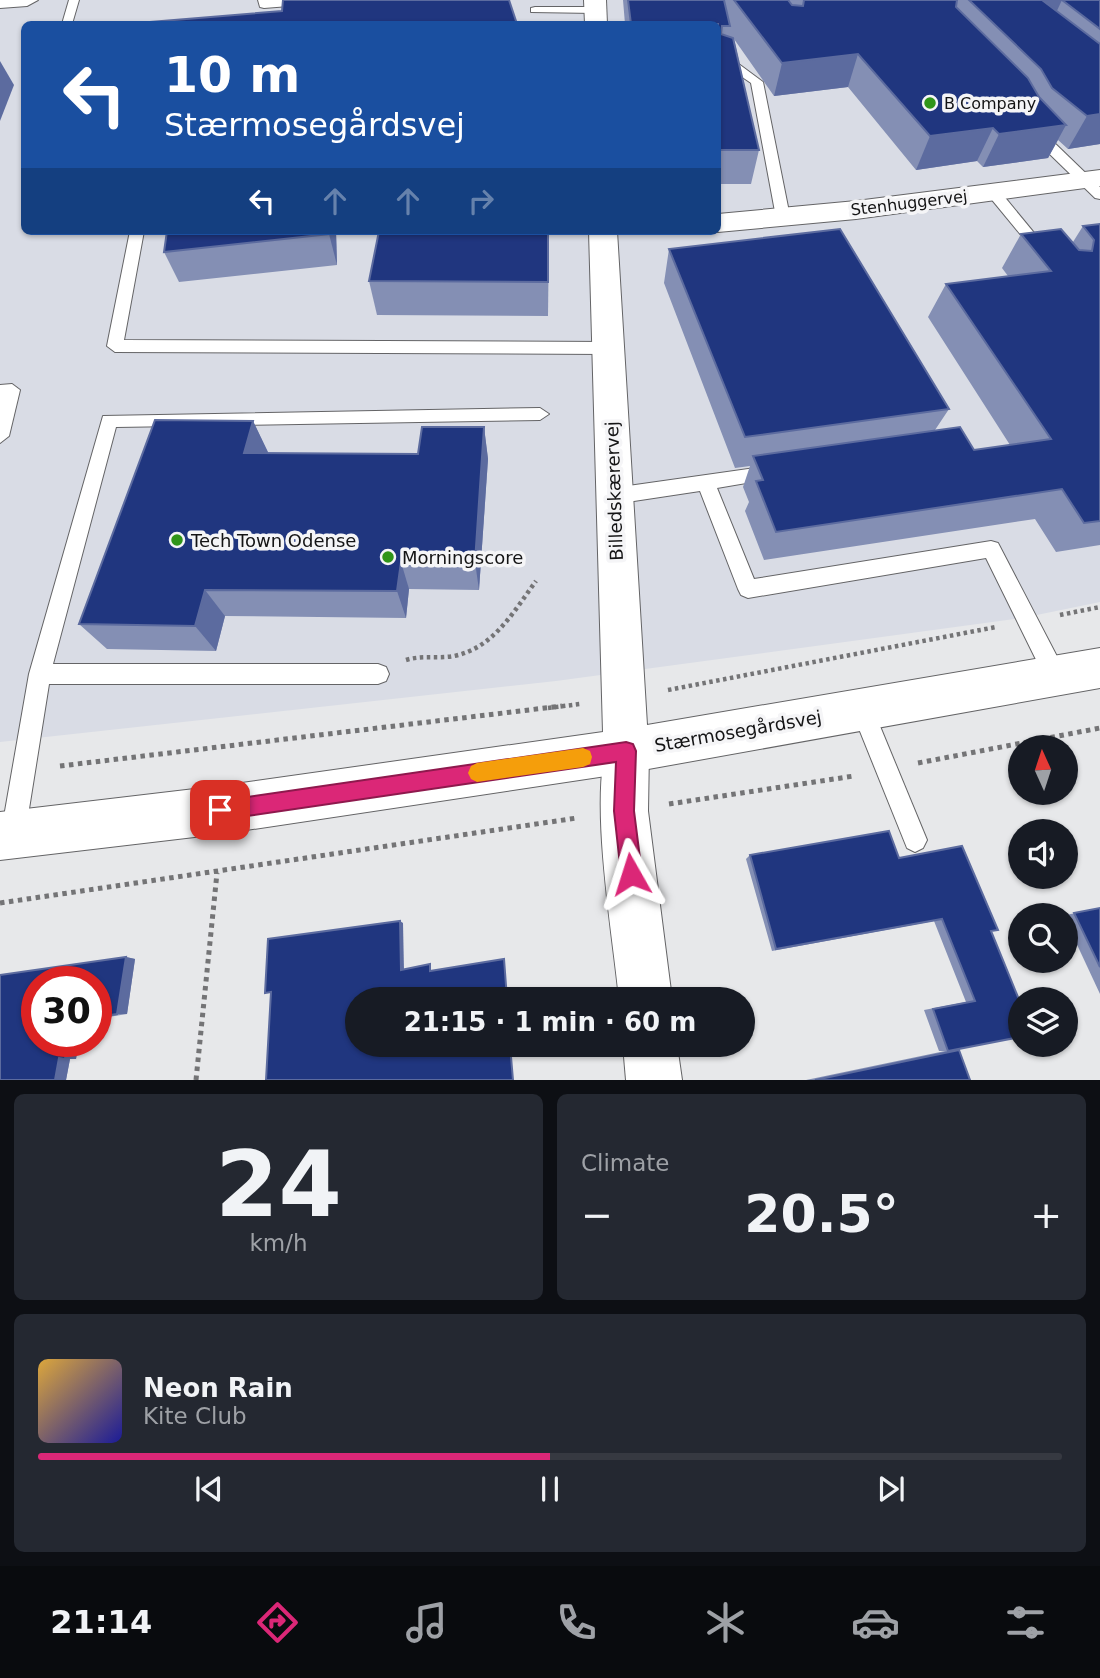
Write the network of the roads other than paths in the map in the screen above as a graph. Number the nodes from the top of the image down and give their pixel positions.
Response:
1 (27, 0) edge
2 (74, 0) edge
3 (327, 0) edge
4 (0, 2) edge
5 (534, 5) edge
6 (264, 7) edge
7 (595, 11) edge
8 (68, 21) edge
9 (721, 64) edge
10 (1027, 125) edge
11 (1095, 184) edge
12 (993, 192) junction
13 (783, 217) junction
14 (721, 223) edge
15 (136, 235) edge
16 (613, 235) edge
17 (1055, 267) edge
18 (608, 348) junction
19 (0, 391) edge
20 (540, 414) dead end
21 (0, 436) edge
22 (785, 471) edge
23 (706, 483) junction
24 (614, 496) junction
25 (1100, 668) edge
26 (40, 674) junction
27 (379, 674) road end
28 (1055, 675) junction
29 (862, 709) junction
30 (626, 751) junction
31 (6, 835) edge
32 (915, 840) dead end
33 (645, 987) edge
34 (651, 1057) edge
35 (654, 1080) edge

1 - 4 street
2 - 8 lane
3 - 6 lane
5 - 7 lane
9 - 13 lane
10 - 11 lane
11 - 12 street, Stenhuggervej
12 - 13 street, Stenhuggervej
12 - 17 lane
13 - 14 street, Stenhuggervej
15 - 18 lane
16 - 18 street, Billedskærervej
18 - 24 street, Billedskærervej
19 - 21 lane
20 - 26 lane
22 - 23 lane
23 - 24 lane
23 - 28 lane
24 - 30 street, Billedskærervej
25 - 28 street, Stærmosegårdsvej
26 - 27 lane
26 - 31 lane
28 - 29 street, Stærmosegårdsvej
29 - 30 street, Stærmosegårdsvej
29 - 32 lane
30 - 31 street, Stærmosegårdsvej
30 - 33 street, Billedskærervej
34 - 35 street

